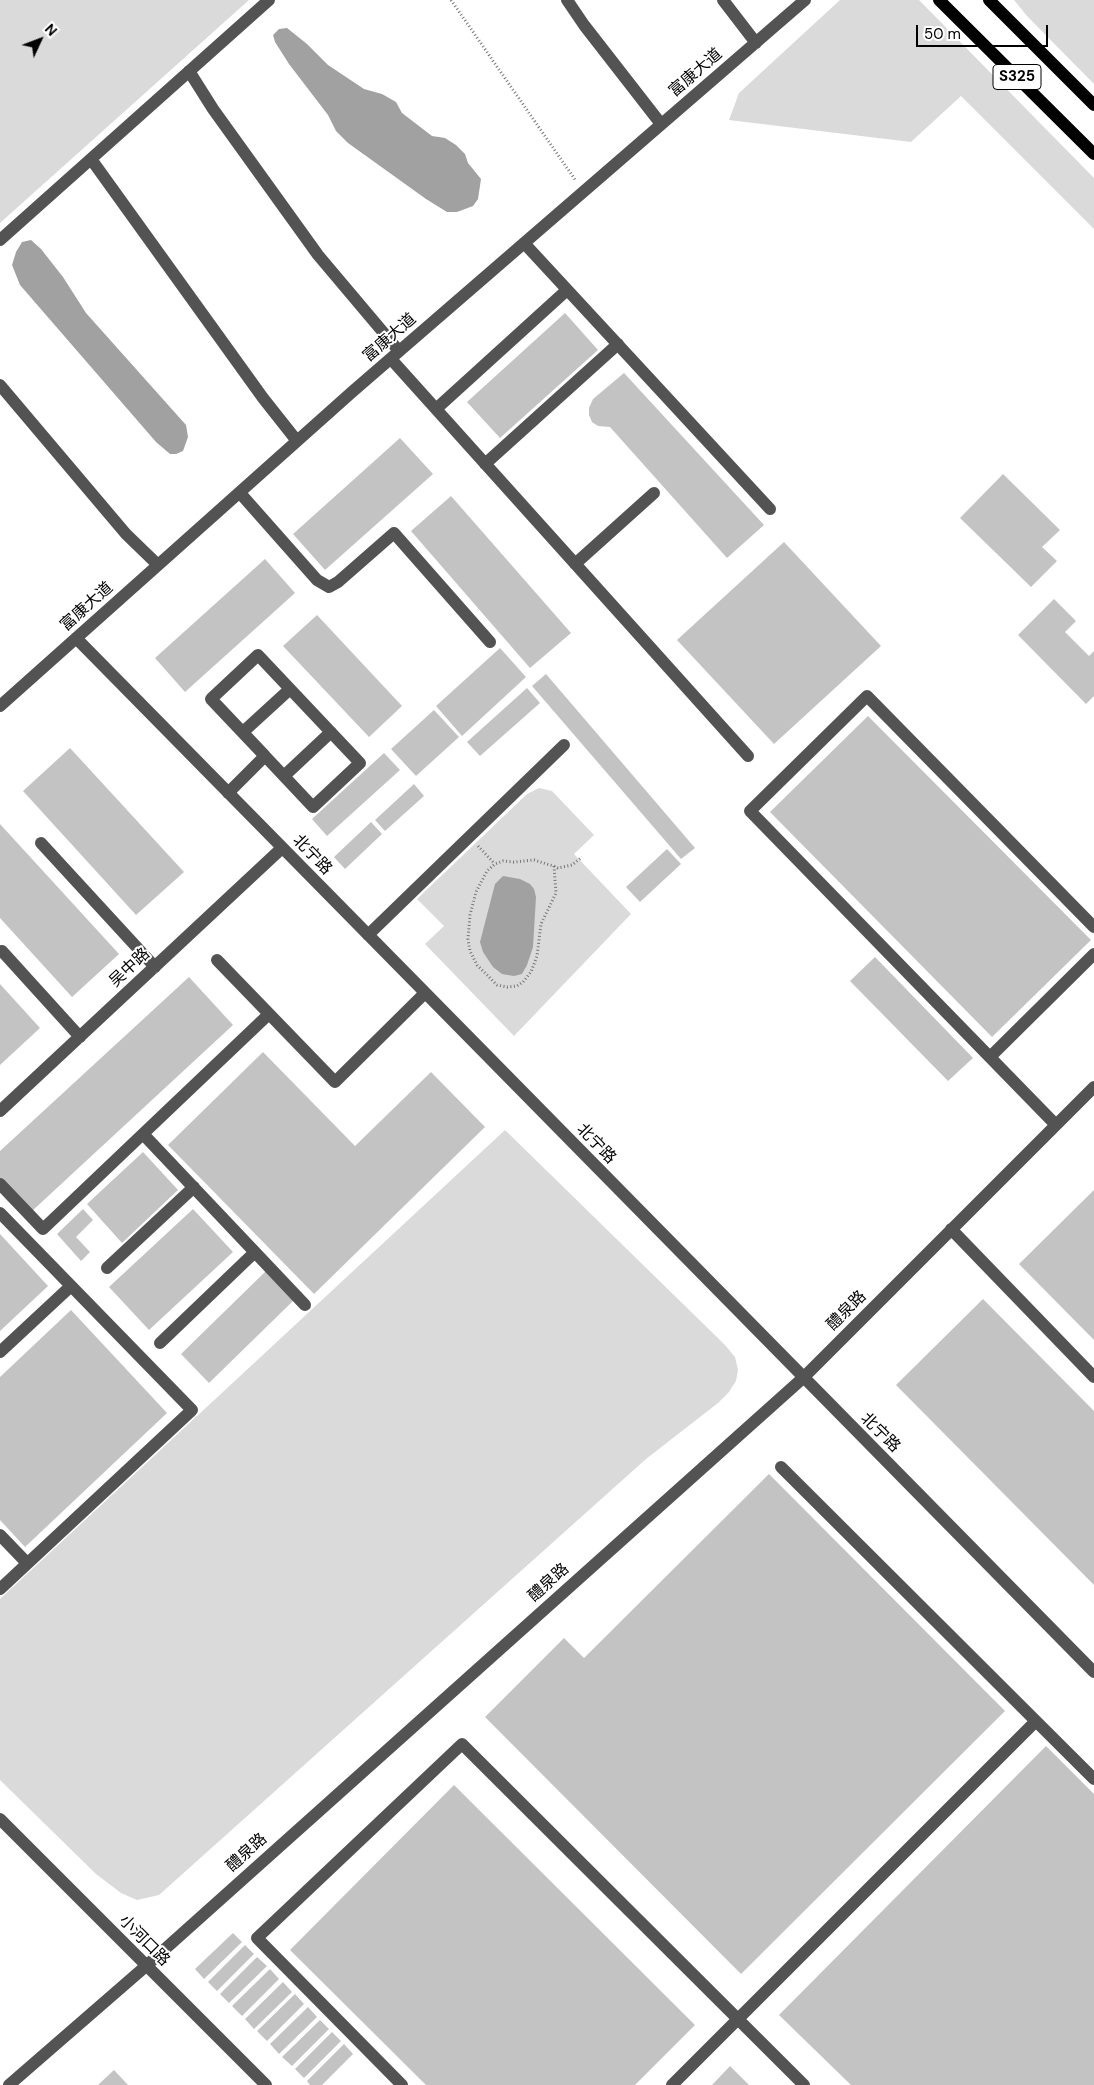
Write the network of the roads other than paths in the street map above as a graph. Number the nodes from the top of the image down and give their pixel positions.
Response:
1 (269, 0) edge
2 (567, 0) edge
3 (723, 0) edge
4 (805, 0) edge
5 (940, 0) edge
6 (989, 0) edge
7 (1001, 0) edge
8 (756, 42) junction
9 (1041, 52) junction
10 (189, 71) junction
11 (1094, 105) edge
12 (661, 124) junction
13 (1094, 154) edge
14 (91, 159) junction
15 (0, 240) edge
16 (524, 243) junction
17 (567, 290) junction
18 (618, 344) junction
19 (395, 355) junction
20 (0, 385) edge
21 (436, 409) junction
22 (297, 442) junction
23 (485, 464) junction
24 (240, 493) junction
25 (654, 493) dead end
26 (770, 509) dead end
27 (575, 564) junction
28 (158, 565) junction
29 (76, 638) junction
30 (490, 642) dead end
31 (290, 689) junction
32 (0, 706) edge
33 (243, 732) junction
34 (331, 732) junction
35 (564, 745) dead end
36 (265, 756) junction
37 (748, 756) dead end
38 (284, 776) junction
39 (228, 793) junction
40 (41, 843) dead end
41 (282, 848) junction
42 (1094, 927) edge
43 (368, 935) junction
44 (2, 951) dead end
45 (1094, 954) edge
46 (217, 960) dead end
47 (155, 967) junction
48 (425, 993) junction
49 (269, 1014) junction
50 (80, 1037) junction
51 (990, 1056) junction
52 (1094, 1087) edge
53 (2, 1106) edge
54 (1056, 1125) junction
55 (143, 1134) junction
56 (0, 1184) edge
57 (194, 1188) junction
58 (0, 1213) edge
59 (950, 1229) junction
60 (255, 1252) junction
61 (107, 1268) dead end
62 (71, 1286) junction
63 (305, 1305) dead end
64 (160, 1343) dead end
65 (0, 1352) edge
66 (1094, 1377) edge
67 (803, 1378) junction
68 (781, 1467) dead end
69 (0, 1535) edge
70 (27, 1564) junction
71 (0, 1588) edge
72 (1094, 1672) edge
73 (1036, 1721) junction
74 (1094, 1779) edge
75 (0, 1819) edge
76 (146, 1966) junction
77 (738, 2019) junction
78 (8, 2085) edge
79 (266, 2085) edge
80 (402, 2085) edge
81 (672, 2085) edge
82 (804, 2085) edge

1 - 10 street
2 - 12 street
3 - 8 street
4 - 8 street, 富康大道
5 - 13 main road, S325
6 - 9 main road, S325
7 - 9 main road
8 - 12 street, 富康大道
9 - 11 main road, S325
10 - 14 street
10 - 19 street
12 - 16 street, 富康大道
14 - 15 street
14 - 22 street
16 - 17 street
16 - 19 street, 富康大道
17 - 18 street
17 - 21 street
18 - 23 street
18 - 26 street
19 - 21 street
19 - 22 street, 富康大道
20 - 28 street
21 - 23 street
22 - 24 street, 富康大道
23 - 27 street
24 - 28 street, 富康大道
24 - 30 street
25 - 27 street
27 - 37 street
28 - 29 street, 富康大道
29 - 32 street, 富康大道
29 - 39 street, 北宁路
31 - 33 street
31 - 33 street
31 - 34 street
33 - 36 street
34 - 38 street
34 - 38 street
35 - 43 street
36 - 38 street
36 - 39 street
39 - 41 street, 北宁路
40 - 47 street
41 - 43 street, 北宁路
41 - 47 street, 吴中路
42 - 51 street
43 - 48 street, 北宁路
44 - 50 street
45 - 51 street
46 - 49 street
47 - 50 street, 吴中路
48 - 49 street
48 - 67 street, 北宁路
49 - 55 street
50 - 53 street, 吴中路
51 - 54 street
52 - 54 street, 醴泉路
54 - 59 street, 醴泉路
55 - 56 street
55 - 57 street
57 - 60 street
57 - 61 street
58 - 62 street
59 - 66 street
59 - 67 street, 醴泉路
60 - 63 street
60 - 64 street
62 - 65 street
62 - 70 street
67 - 72 street, 北宁路
67 - 76 street, 醴泉路
68 - 73 street
69 - 70 street
70 - 71 street
73 - 74 street
73 - 77 street
75 - 76 street, 小河口路
76 - 78 street, 醴泉路
76 - 79 street, 小河口路
77 - 80 street
77 - 81 street
77 - 82 street

